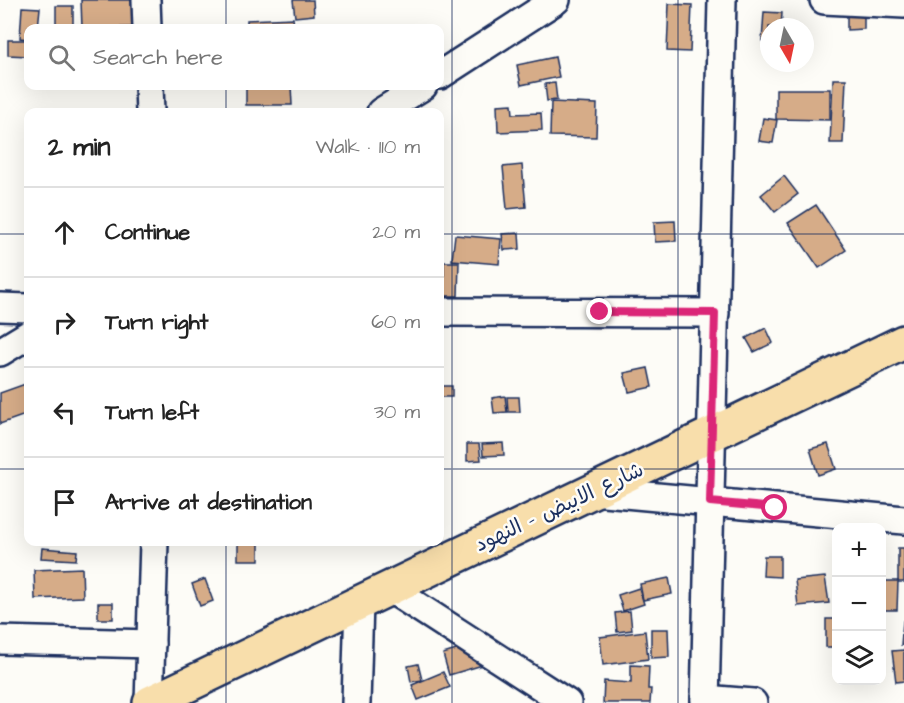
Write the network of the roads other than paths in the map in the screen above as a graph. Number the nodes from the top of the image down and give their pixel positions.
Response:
1 (146, 0) edge
2 (556, 0) edge
3 (722, 0) edge
4 (824, 0) edge
5 (904, 4) edge
6 (147, 24) edge
7 (444, 72) edge
8 (149, 90) edge
9 (417, 90) edge
10 (150, 108) edge
11 (387, 108) edge
12 (0, 307) edge
13 (24, 308) edge
14 (444, 312) edge
15 (715, 313) junction
16 (24, 337) edge
17 (904, 342) edge
18 (0, 352) edge
19 (712, 434) junction
20 (593, 491) junction
21 (710, 502) junction
22 (904, 520) edge
23 (154, 546) edge
24 (389, 588) junction
25 (359, 602) junction
26 (0, 640) edge
27 (151, 644) junction
28 (705, 701) edge
29 (149, 703) edge
30 (356, 703) edge
31 (567, 703) edge
32 (753, 703) edge

1 - 6 street
2 - 7 street
3 - 15 street
4 - 5 street
8 - 10 street
9 - 11 street
12 - 13 street
14 - 15 street
15 - 19 street
16 - 18 street
17 - 19 highway, شارع الابيض - النهود
19 - 20 highway, شارع الابيض - النهود
19 - 21 street
20 - 21 street
20 - 24 highway, شارع الابيض - النهود
21 - 22 street
21 - 28 street
23 - 27 street
24 - 25 highway, شارع الابيض - النهود
24 - 31 street
25 - 29 highway, شارع الابيض - النهود
25 - 30 street
26 - 27 street
27 - 29 street
28 - 32 street

